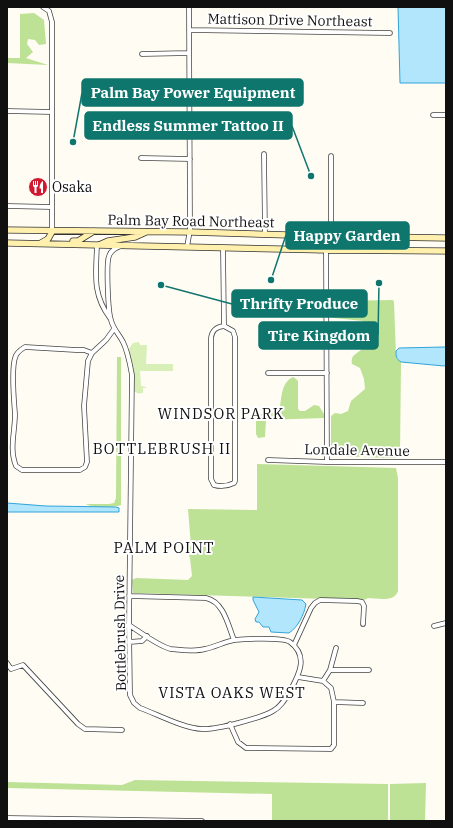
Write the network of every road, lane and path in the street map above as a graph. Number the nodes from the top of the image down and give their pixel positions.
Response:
1 (43, 7) edge
2 (189, 7) edge
3 (189, 30) junction
4 (390, 33) dead end
5 (189, 53) junction
6 (142, 54) dead end
7 (141, 102) dead end
8 (190, 103) junction
9 (7, 111) edge
10 (52, 112) junction
11 (433, 115) dead end
12 (446, 115) edge
13 (264, 154) dead end
14 (331, 156) dead end
15 (141, 158) dead end
16 (190, 159) junction
17 (7, 206) edge
18 (52, 207) junction
19 (7, 230) edge
20 (94, 231) junction
21 (148, 231) junction
22 (52, 232) junction
23 (190, 232) junction
24 (265, 234) junction
25 (331, 237) junction
26 (343, 237) junction
27 (446, 238) edge
28 (7, 243) edge
29 (41, 244) junction
30 (64, 244) junction
31 (97, 245) junction
32 (122, 246) junction
33 (187, 247) junction
34 (223, 248) junction
35 (318, 250) junction
36 (326, 250) junction
37 (446, 251) edge
38 (268, 311) dead end
39 (326, 311) junction
40 (110, 318) junction
41 (224, 326) junction
42 (114, 329) junction
43 (92, 353) junction
44 (268, 373) dead end
45 (327, 373) junction
46 (268, 460) dead end
47 (327, 462) junction
48 (446, 462) edge
49 (129, 596) junction
50 (446, 623) edge
51 (363, 624) dead end
52 (129, 625) junction
53 (434, 626) dead end
54 (147, 636) junction
55 (234, 640) junction
56 (129, 642) junction
57 (294, 646) junction
58 (336, 648) dead end
59 (7, 663) edge
60 (330, 670) junction
61 (369, 670) dead end
62 (298, 677) junction
63 (323, 681) junction
64 (334, 702) junction
65 (363, 702) dead end
66 (230, 724) junction
67 (122, 730) dead end
68 (7, 818) edge
69 (88, 820) edge
70 (143, 821) edge
71 (202, 821) edge

1 - 10 street
2 - 3 street
3 - 4 street, Mattison Drive Northeast
3 - 5 street
5 - 6 street
5 - 8 street
7 - 8 street
8 - 16 street
9 - 10 street
10 - 18 street
11 - 12 street
13 - 24 street
14 - 25 street
15 - 16 street
16 - 23 street
17 - 18 street
18 - 22 street
19 - 22 main road, Palm Bay Road Northeast
20 - 21 main road, Palm Bay Road Northeast
20 - 22 main road, Palm Bay Road Northeast
20 - 30 main road
21 - 23 main road, Palm Bay Road Northeast
21 - 31 main road
22 - 29 main road
23 - 24 main road, Palm Bay Road Northeast
23 - 33 street
24 - 25 main road, Palm Bay Road Northeast
25 - 26 main road, Palm Bay Road Northeast
25 - 35 main road
26 - 27 main road, Palm Bay Road Northeast
26 - 36 main road
28 - 29 main road, Palm Bay Road Northeast
29 - 30 main road, Palm Bay Road Northeast
30 - 31 main road, Palm Bay Road Northeast
31 - 32 main road, Palm Bay Road Northeast
31 - 40 street, Bottlebrush Drive
32 - 33 main road, Palm Bay Road Northeast
32 - 40 street, Bottlebrush Drive
33 - 34 main road, Palm Bay Road Northeast
34 - 35 main road, Palm Bay Road Northeast
34 - 41 street
35 - 36 main road, Palm Bay Road Northeast
36 - 37 main road, Palm Bay Road Northeast
36 - 39 street
38 - 39 street
39 - 45 street
40 - 42 street, Bottlebrush Drive
41 - 41 street
42 - 43 street
42 - 49 street, Bottlebrush Drive
43 - 43 street
44 - 45 street
45 - 47 street
46 - 47 street, Londale Avenue
47 - 48 street, Londale Avenue
49 - 52 street, Bottlebrush Drive
49 - 55 street
50 - 53 street
51 - 57 street
52 - 54 street
52 - 56 street, Bottlebrush Drive
54 - 55 street
54 - 56 street
55 - 57 street
56 - 66 street, Bottlebrush Drive
57 - 62 street
58 - 60 street
59 - 67 street
60 - 61 street
60 - 63 street
62 - 63 street
62 - 66 street, Bottlebrush Drive
63 - 64 street
64 - 65 street
64 - 66 street
68 - 69 street
69 - 70 street
70 - 71 street

